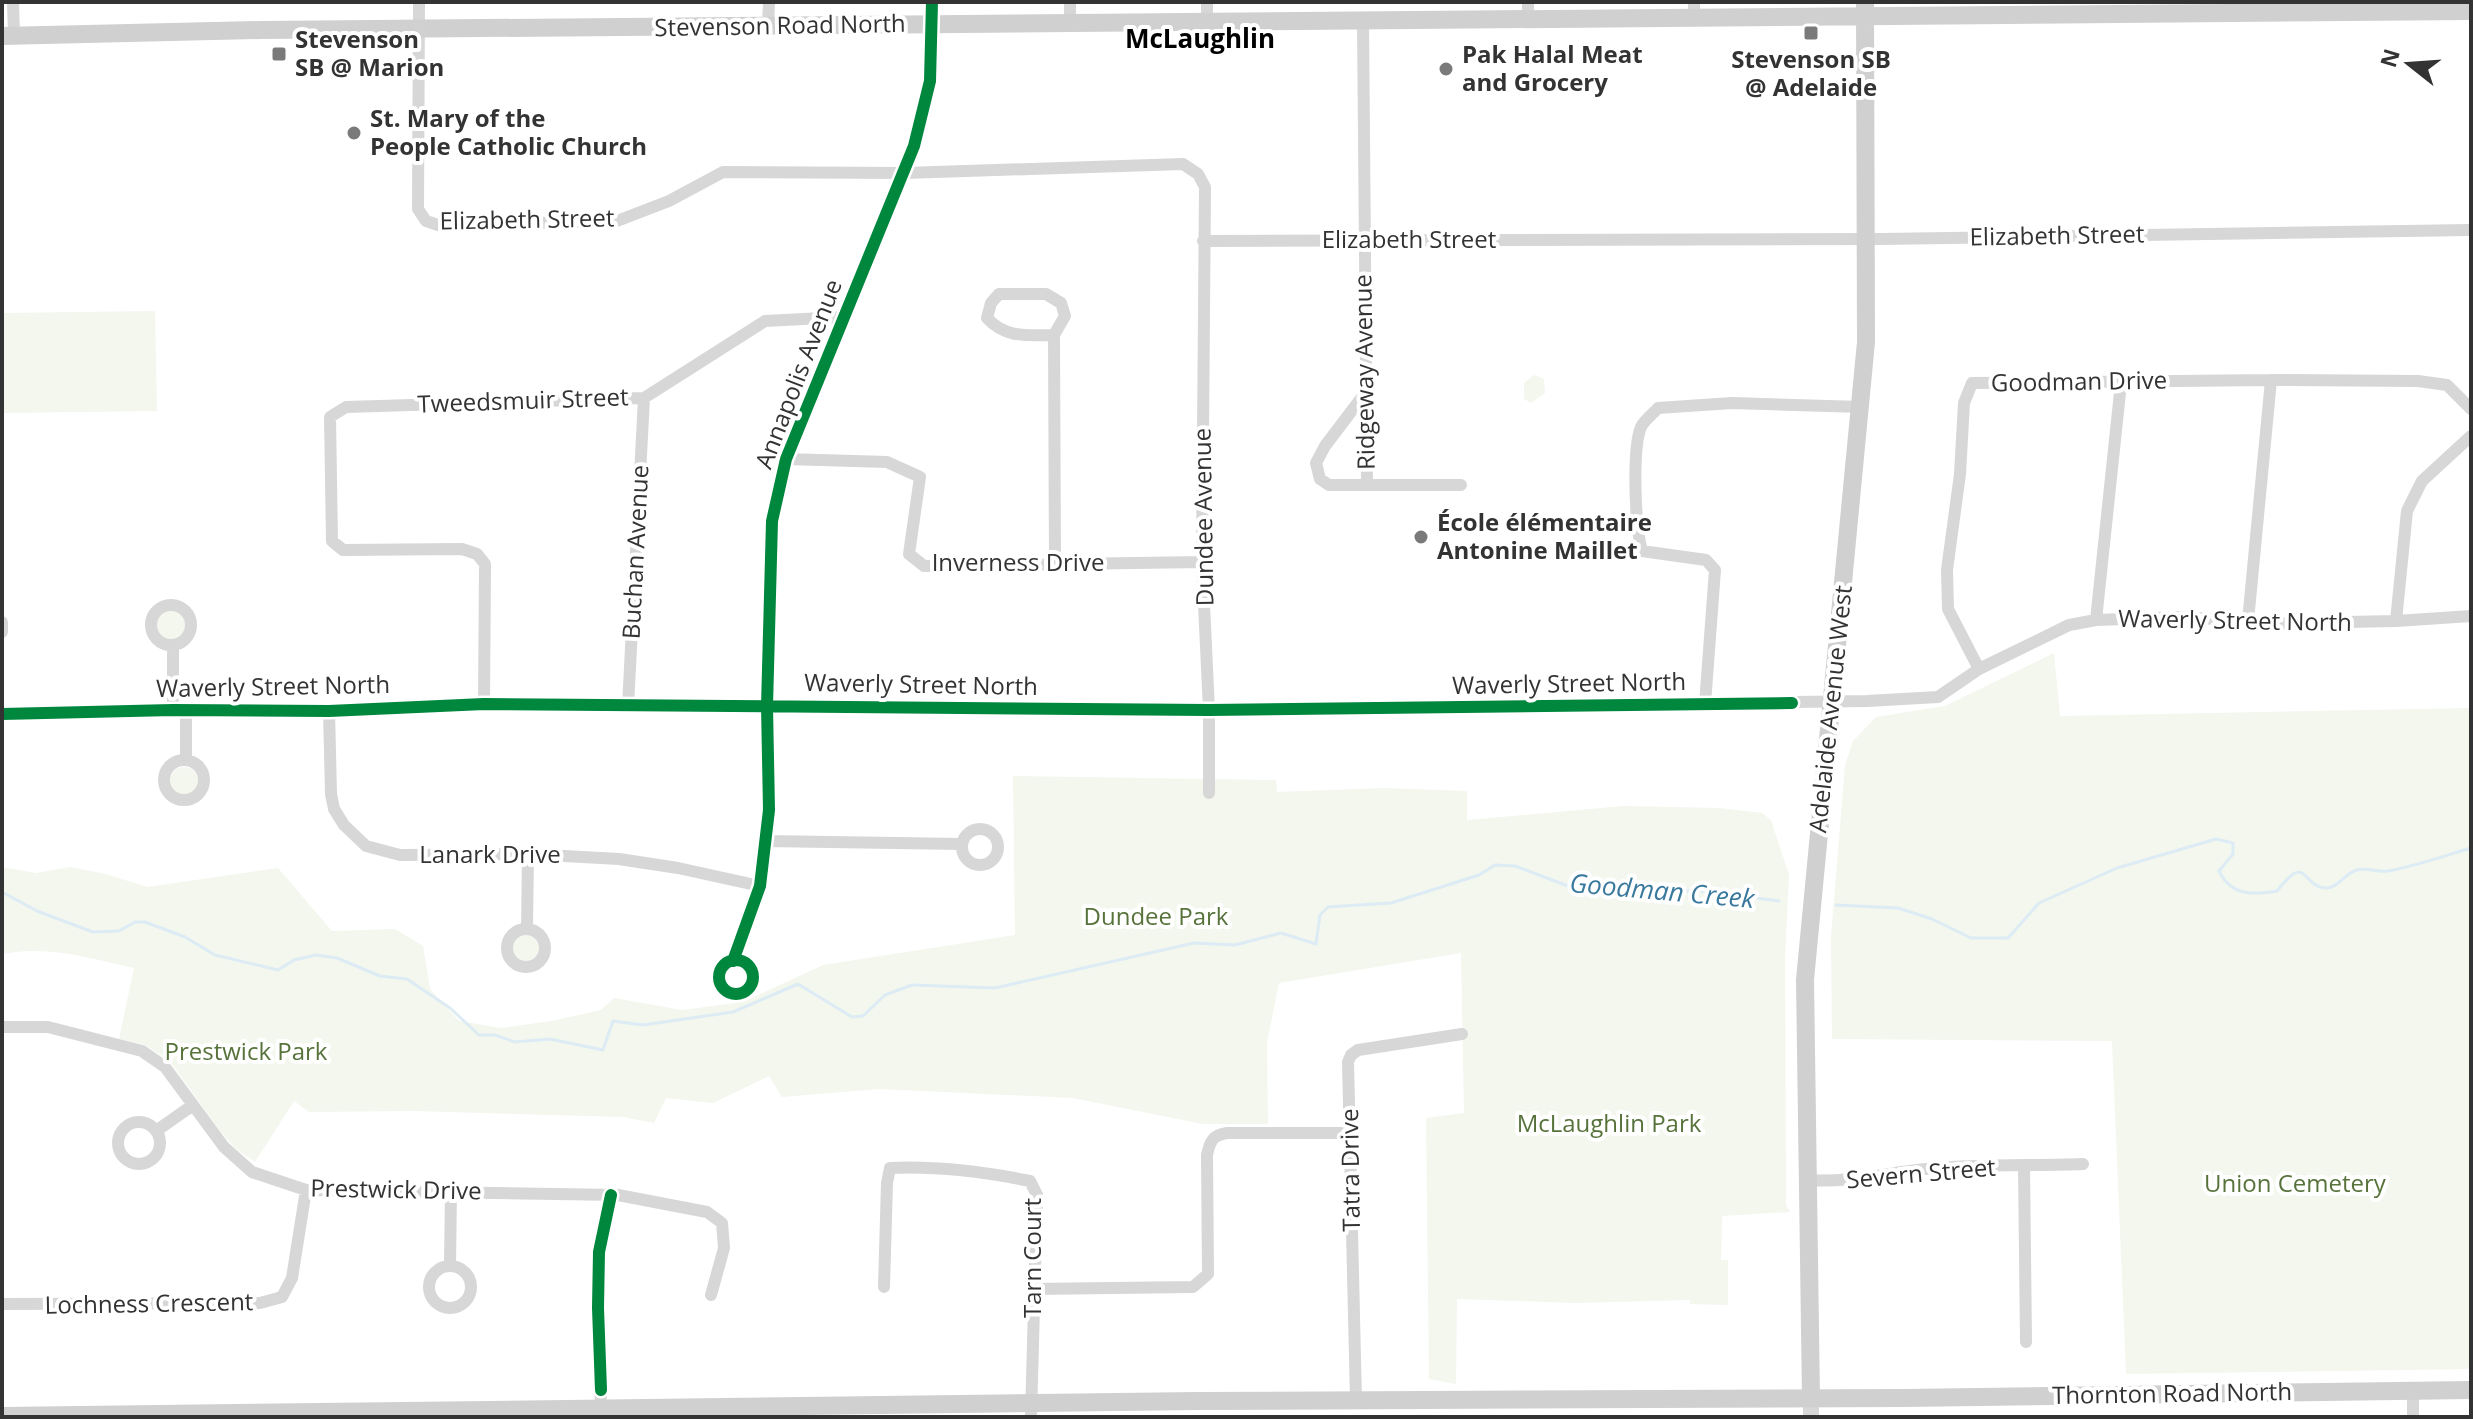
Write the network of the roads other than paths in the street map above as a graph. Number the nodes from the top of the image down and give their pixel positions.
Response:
1 (13, 2) edge
2 (419, 2) edge
3 (769, 2) edge
4 (932, 2) edge
5 (1070, 2) edge
6 (1207, 2) edge
7 (1694, 9) edge
8 (1865, 9) edge
9 (2027, 9) edge
10 (1528, 10) edge
11 (2471, 11) edge
12 (1363, 20) junction
13 (1207, 21) junction
14 (1070, 23) junction
15 (932, 25) junction
16 (768, 26) junction
17 (418, 31) junction
18 (8, 36) edge
19 (905, 173) junction
20 (2471, 230) edge
21 (1866, 239) junction
22 (1363, 240) junction
23 (1203, 241) junction
24 (842, 317) junction
25 (1054, 335) junction
26 (2271, 380) junction
27 (2121, 383) junction
28 (1366, 392) junction
29 (644, 398) junction
30 (1861, 407) junction
31 (2471, 409) edge
32 (2471, 436) edge
33 (786, 459) junction
34 (1367, 485) junction
35 (1461, 485) dead end
36 (1202, 562) junction
37 (1055, 564) junction
38 (2471, 616) edge
39 (2096, 620) junction
40 (2248, 621) junction
41 (2396, 621) junction
42 (2, 622) edge
43 (2, 632) edge
44 (173, 645) dead end
45 (1979, 669) junction
46 (1832, 702) junction
47 (484, 704) junction
48 (1705, 704) junction
49 (628, 706) junction
50 (767, 706) junction
51 (173, 710) junction
52 (186, 710) junction
53 (1209, 710) junction
54 (329, 711) junction
55 (2, 714) edge
56 (186, 760) dead end
57 (1209, 793) dead end
58 (765, 841) junction
59 (962, 844) dead end
60 (528, 854) junction
61 (760, 886) junction
62 (527, 928) dead end
63 (733, 961) dead end
64 (2, 1027) edge
65 (1462, 1034) dead end
66 (193, 1105) junction
67 (156, 1131) dead end
68 (1350, 1133) junction
69 (2083, 1164) dead end
70 (2024, 1166) junction
71 (1808, 1180) junction
72 (306, 1190) junction
73 (451, 1191) junction
74 (611, 1195) junction
75 (450, 1265) dead end
76 (884, 1287) dead end
77 (1033, 1289) junction
78 (711, 1295) dead end
79 (2, 1304) edge
80 (2026, 1342) dead end
81 (2471, 1390) edge
82 (2413, 1391) junction
83 (1356, 1400) junction
84 (1811, 1408) edge
85 (601, 1409) junction
86 (1184, 1409) edge
87 (1031, 1410) edge
88 (243, 1414) edge
89 (2, 1416) edge
90 (2413, 1417) edge

1 - 18 street
2 - 17 street
3 - 16 street
4 - 15 street, Annapolis Avenue
5 - 14 street
6 - 13 street
7 - 8 main road, Stevenson Road North
7 - 10 main road, Stevenson Road North
8 - 9 main road, Stevenson Road North
8 - 21 main road, Adelaide Avenue West
9 - 11 main road, Stevenson Road North
10 - 12 main road, Stevenson Road North
12 - 13 main road, Stevenson Road North
12 - 22 street, Ridgeway Avenue
13 - 14 main road, Stevenson Road North
14 - 15 main road, Stevenson Road North
15 - 16 main road, Stevenson Road North
15 - 19 street, Annapolis Avenue
16 - 17 main road, Stevenson Road North
17 - 18 main road, Stevenson Road North
17 - 19 street, Elizabeth Street
19 - 23 street, Elizabeth Street
19 - 24 street, Annapolis Avenue
20 - 21 street, Elizabeth Street
21 - 22 street, Elizabeth Street
21 - 30 main road, Adelaide Avenue West
22 - 23 street, Elizabeth Street
22 - 28 street, Ridgeway Avenue
23 - 36 street, Dundee Avenue
24 - 29 street, Tweedsmuir Street
24 - 33 street, Annapolis Avenue
25 - 25 street
25 - 37 street
26 - 27 street, Goodman Drive
26 - 31 street, Goodman Drive
26 - 40 street
27 - 39 street
27 - 45 street, Goodman Drive
28 - 34 street, Ridgeway Avenue
28 - 34 street
29 - 47 street, Tweedsmuir Street
29 - 49 street, Buchan Avenue
30 - 46 main road, Adelaide Avenue West
30 - 48 street
32 - 41 street
33 - 37 street, Inverness Drive
33 - 50 street, Annapolis Avenue
34 - 35 street
36 - 37 street, Inverness Drive
36 - 53 street, Dundee Avenue
38 - 41 street, Waverly Street North
39 - 40 street, Waverly Street North
39 - 45 street, Waverly Street North
40 - 41 street, Waverly Street North
42 - 43 street
44 - 51 street
45 - 46 street, Waverly Street North
46 - 48 street, Waverly Street North
46 - 71 main road, Adelaide Avenue West
47 - 49 street, Waverly Street North
47 - 54 street, Waverly Street North
48 - 53 street, Waverly Street North
49 - 50 street, Waverly Street North
50 - 53 street, Waverly Street North
50 - 58 street, Annapolis Avenue
51 - 52 street, Waverly Street North
51 - 55 street, Waverly Street North
52 - 54 street, Waverly Street North
52 - 56 street
53 - 57 street, Dundee Avenue
54 - 60 street, Lanark Drive
58 - 59 street
58 - 61 street, Annapolis Avenue
60 - 61 street, Lanark Drive
60 - 62 street
61 - 63 street, Annapolis Avenue
64 - 66 street, Prestwick Drive
65 - 68 street, Tatra Drive
66 - 67 street
66 - 72 street, Prestwick Drive
68 - 77 street
68 - 83 street, Tatra Drive
69 - 70 street, Severn Street
70 - 71 street, Severn Street
70 - 80 street
71 - 84 main road, Adelaide Avenue West
72 - 73 street, Prestwick Drive
72 - 79 street, Lochness Crescent
73 - 74 street, Prestwick Drive
73 - 75 street
74 - 78 street, Prestwick Drive
74 - 85 street
76 - 77 street, Tarn Court
77 - 87 street, Tarn Court
81 - 82 main road, Thornton Road North
82 - 84 main road, Thornton Road North
82 - 90 street
83 - 84 main road, Thornton Road North
83 - 86 main road, Thornton Road North
85 - 87 main road, Thornton Road North
85 - 88 main road, Thornton Road North
86 - 87 main road, Thornton Road North
88 - 89 main road, Thornton Road North

